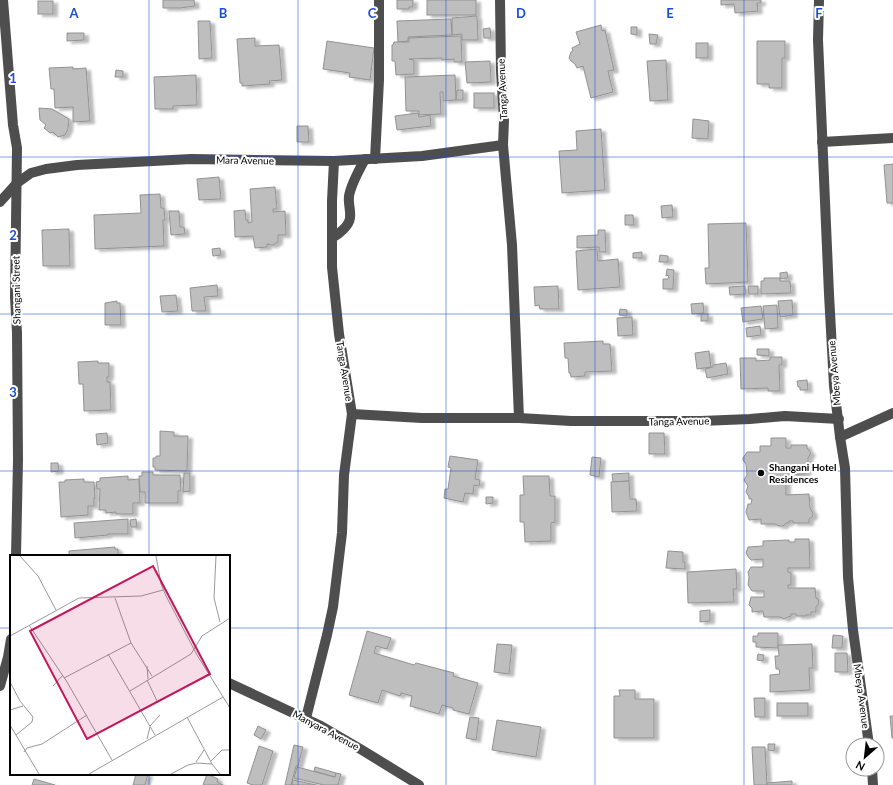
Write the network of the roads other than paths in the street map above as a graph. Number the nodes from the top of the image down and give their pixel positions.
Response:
1 (3, 0) edge
2 (379, 0) edge
3 (500, 0) edge
4 (819, 0) edge
5 (893, 138) edge
6 (822, 142) junction
7 (503, 145) junction
8 (370, 159) junction
9 (334, 161) junction
10 (17, 183) junction
11 (0, 202) edge
12 (332, 238) junction
13 (893, 413) edge
14 (352, 414) junction
15 (519, 418) junction
16 (839, 419) junction
17 (840, 437) junction
18 (16, 555) edge
19 (10, 645) edge
20 (230, 683) edge
21 (0, 686) edge
22 (306, 718) junction
23 (868, 737) edge
24 (419, 785) edge

1 - 10 street, Shangani Street
2 - 8 street
3 - 7 street, Tanga Avenue
4 - 6 street, Mbeya Avenue
5 - 6 street
6 - 16 street, Mbeya Avenue
7 - 8 street, Mara Avenue
7 - 15 street, Tanga Avenue
8 - 9 street, Mara Avenue
8 - 12 street
9 - 10 street, Mara Avenue
9 - 12 street, Tanga Avenue
10 - 11 street, Mara Avenue
10 - 18 street, Shangani Street
12 - 14 street, Tanga Avenue
13 - 17 street
14 - 15 street, Tanga Avenue
14 - 22 street
15 - 16 street, Tanga Avenue
16 - 17 street, Mbeya Avenue
17 - 23 street, Mbeya Avenue
19 - 21 street
20 - 22 street, Manyara Avenue
22 - 24 street, Manyara Avenue

